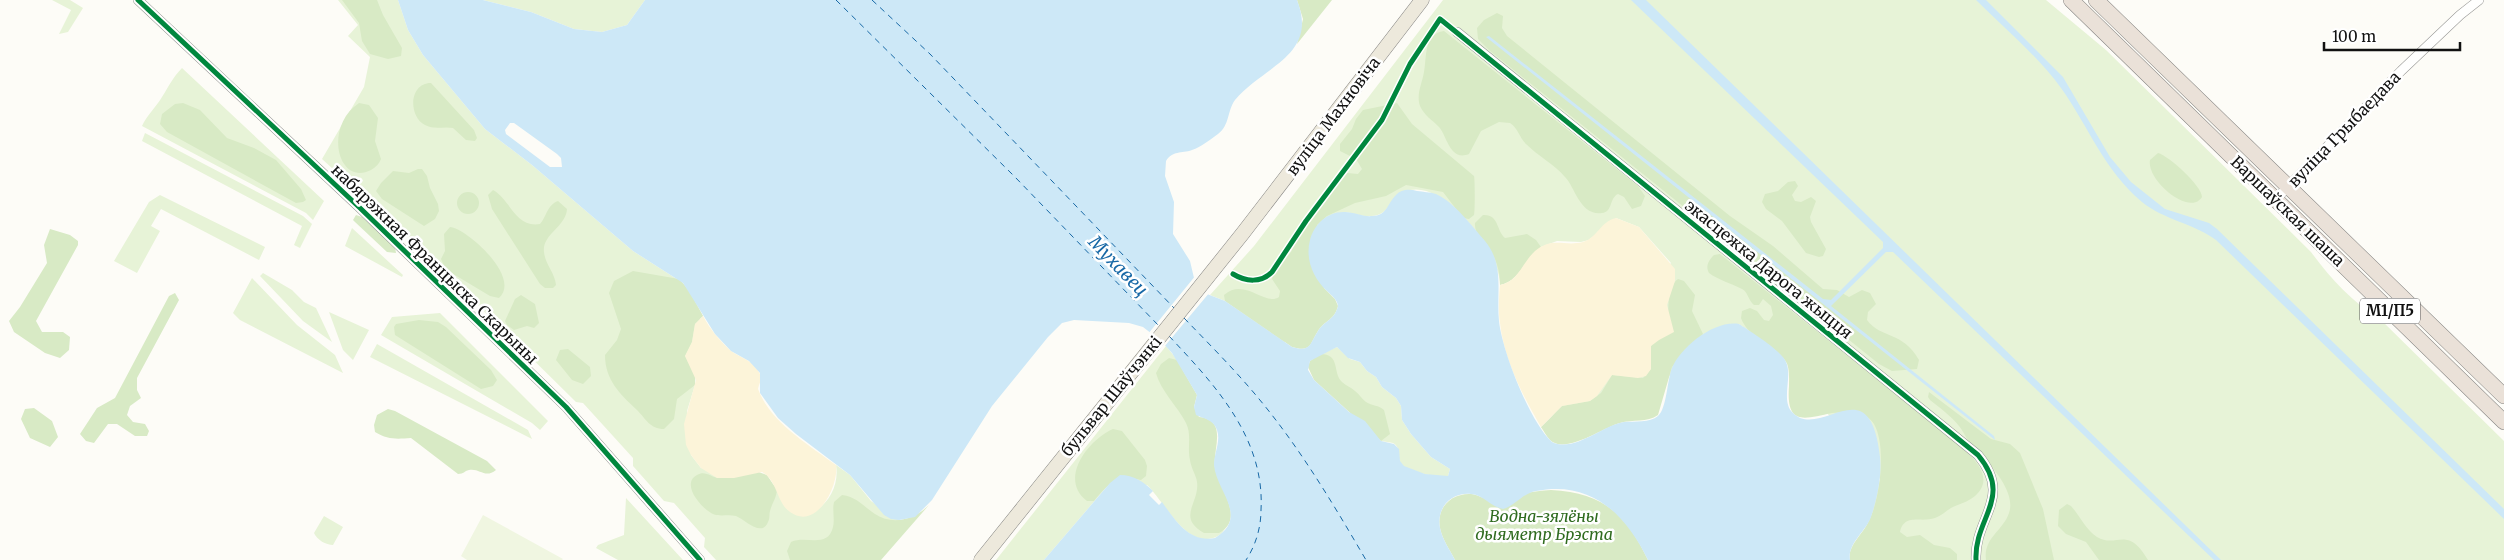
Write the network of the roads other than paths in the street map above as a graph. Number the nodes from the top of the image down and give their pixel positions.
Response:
1 (138, 0) edge
2 (1422, 0) edge
3 (2071, 0) edge
4 (2096, 0) edge
5 (2478, 0) edge
6 (1457, 32) dead end
7 (2288, 186) junction
8 (2276, 199) junction
9 (1243, 233) joint
10 (2504, 396) edge
11 (2504, 422) edge
12 (700, 560) edge
13 (981, 560) edge
14 (1976, 560) edge

1 - 12 street, набярэжная Францыска Скарыны
2 - 9 main road, вуліца Махновіча
3 - 8 highway, Варшаўская шаша / М1/П5
4 - 7 highway, Варшаўская шаша / М1/П5
5 - 7 street, вуліца Грыбаедава
6 - 14 street, экасцежка Дарога жыцця
7 - 8 street, вуліца Грыбаедава
7 - 10 highway, Варшаўская шаша / М1/П5
8 - 11 highway, Варшаўская шаша / М1/П5
9 - 13 main road, бульвар Шаўчэнкі

